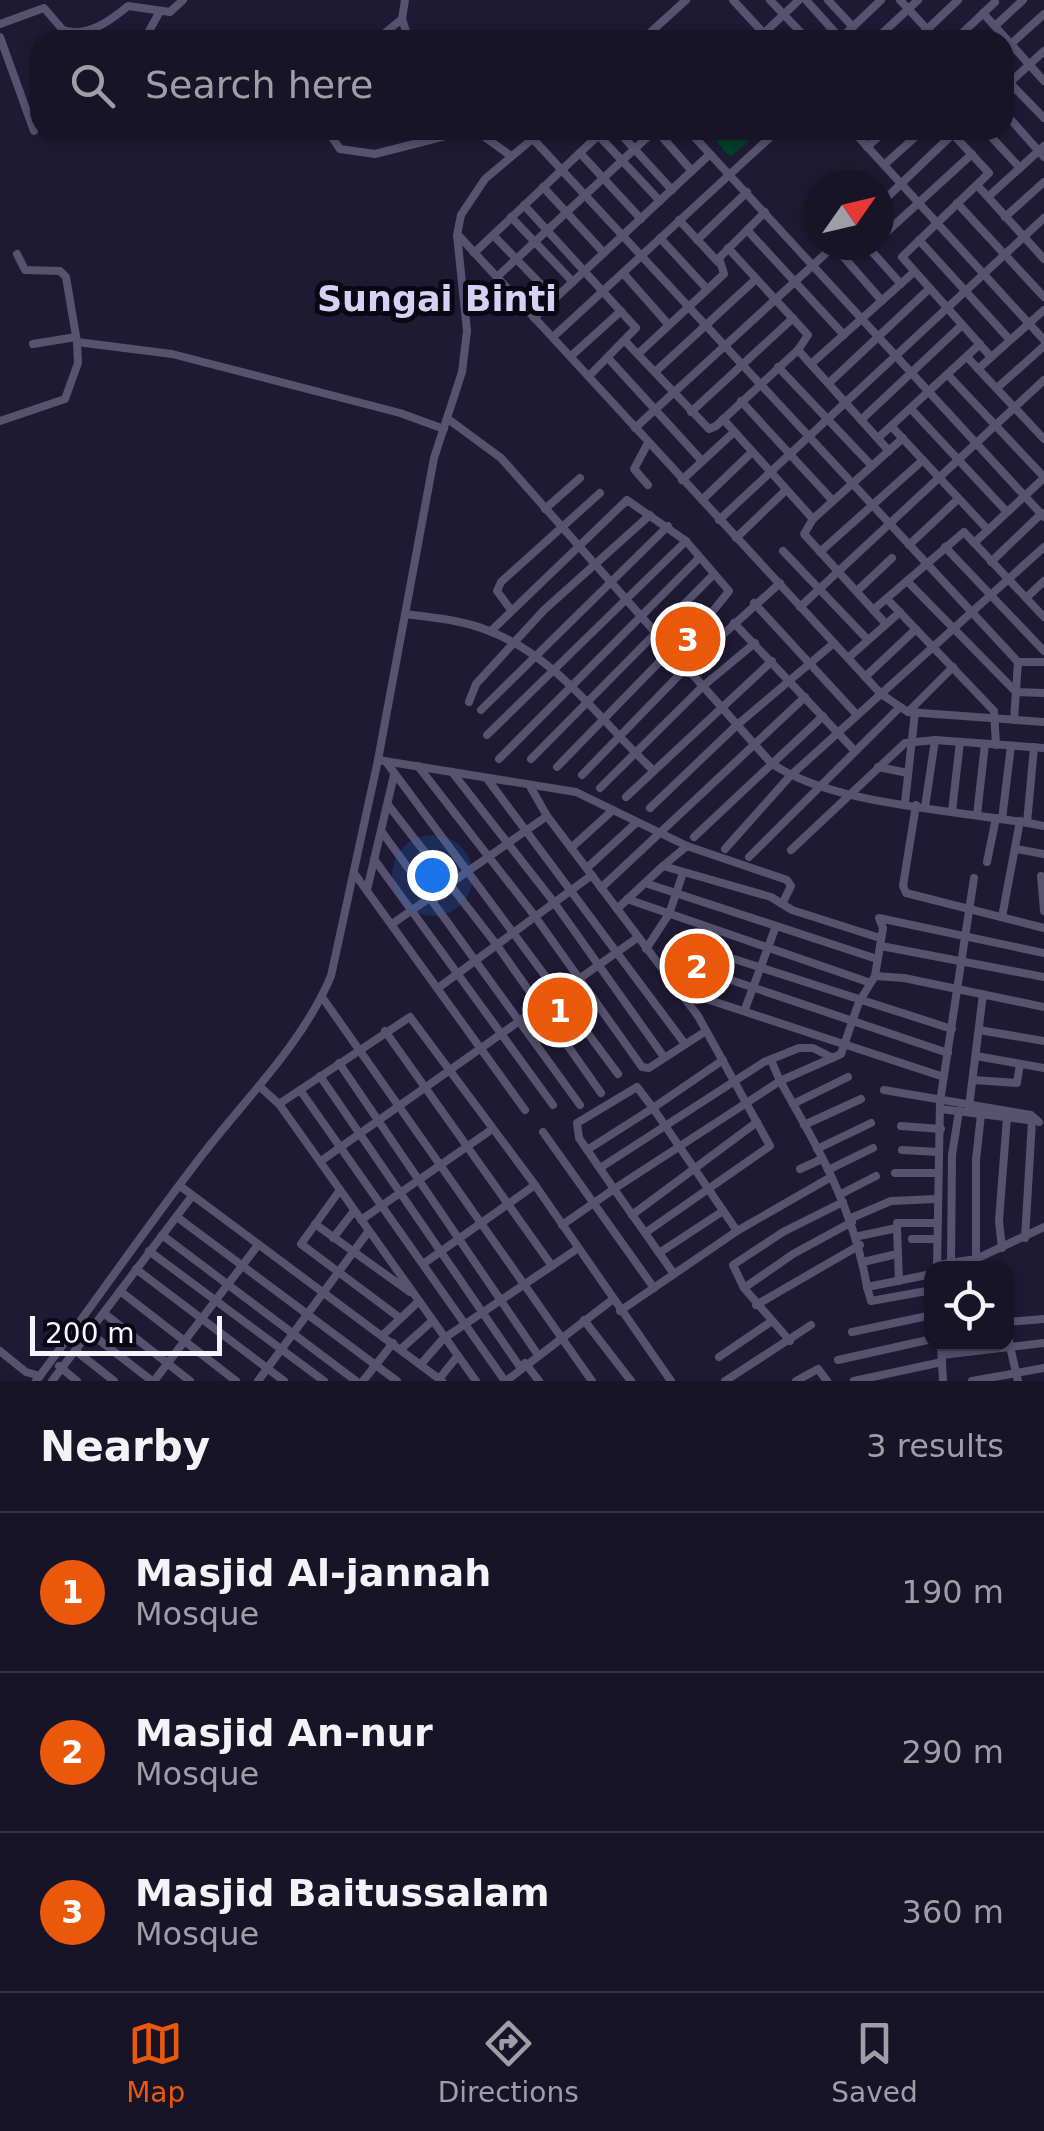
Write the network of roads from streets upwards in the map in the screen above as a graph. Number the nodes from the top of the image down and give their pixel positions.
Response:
1 (183, 0) edge
2 (405, 0) edge
3 (686, 0) edge
4 (770, 0) edge
5 (802, 0) edge
6 (828, 0) edge
7 (862, 0) edge
8 (881, 0) edge
9 (900, 0) edge
10 (918, 0) edge
11 (958, 0) edge
12 (1023, 0) edge
13 (994, 1) edge
14 (738, 2) edge
15 (909, 9) junction
16 (871, 10) junction
17 (159, 13) junction
18 (983, 13) junction
19 (784, 14) junction
20 (1044, 14) edge
21 (1007, 15) junction
22 (402, 19) junction
23 (0, 24) edge
24 (995, 26) junction
25 (853, 27) junction
26 (927, 29) joint
27 (63, 30) edge
28 (87, 30) edge
29 (150, 30) edge
30 (388, 30) edge
31 (406, 30) edge
32 (653, 30) edge
33 (762, 30) edge
34 (772, 30) edge
35 (799, 30) edge
36 (831, 30) edge
37 (850, 30) edge
38 (887, 30) edge
39 (965, 30) edge
40 (999, 30) edge
41 (0, 37) edge
42 (1014, 41) edge
43 (1014, 47) edge
44 (1044, 51) edge
45 (1029, 64) junction
46 (1014, 76) edge
47 (1044, 80) edge
48 (1014, 90) edge
49 (1044, 118) edge
50 (30, 121) edge
51 (1014, 122) edge
52 (334, 140) edge
53 (432, 140) edge
54 (487, 140) edge
55 (531, 140) edge
56 (533, 140) edge
57 (594, 140) edge
58 (606, 140) edge
59 (627, 140) edge
60 (644, 140) edge
61 (665, 140) edge
62 (697, 140) edge
63 (767, 140) edge
64 (861, 140) edge
65 (875, 140) edge
66 (912, 140) edge
67 (945, 140) edge
68 (960, 140) edge
69 (994, 140) edge
70 (867, 147) junction
71 (635, 148) junction
72 (1042, 151) edge
73 (580, 153) junction
74 (710, 154) junction
75 (972, 154) junction
76 (511, 156) junction
77 (622, 160) junction
78 (884, 166) junction
79 (1020, 168) junction
80 (560, 170) junction
81 (692, 171) junction
82 (730, 174) junction
83 (604, 178) junction
84 (1044, 182) edge
85 (902, 184) junction
86 (976, 186) junction
87 (543, 187) junction
88 (672, 190) junction
89 (894, 191) edge
90 (747, 192) junction
91 (585, 196) junction
92 (988, 198) junction
93 (660, 201) junction
94 (920, 202) junction
95 (957, 203) junction
96 (524, 205) junction
97 (765, 212) junction
98 (566, 213) junction
99 (1005, 216) junction
100 (512, 217) junction
101 (1044, 218) edge
102 (642, 219) junction
103 (680, 220) junction
104 (937, 221) junction
105 (894, 226) edge
106 (547, 230) junction
107 (746, 230) junction
108 (457, 235) junction
109 (493, 235) junction
110 (622, 236) junction
111 (1024, 236) junction
112 (660, 238) junction
113 (697, 240) junction
114 (918, 240) junction
115 (535, 241) junction
116 (728, 248) junction
117 (604, 252) junction
118 (1005, 252) junction
119 (17, 254) dead end
120 (474, 254) junction
121 (1043, 254) edge
122 (642, 255) junction
123 (516, 259) junction
124 (818, 260) edge
125 (847, 260) edge
126 (881, 260) edge
127 (718, 262) junction
128 (813, 264) junction
129 (586, 270) junction
130 (914, 272) junction
131 (983, 272) junction
132 (622, 273) junction
133 (496, 277) junction
134 (756, 279) junction
135 (794, 281) junction
136 (573, 282) junction
137 (901, 284) junction
138 (930, 288) junction
139 (707, 289) junction
140 (964, 290) junction
141 (603, 291) junction
142 (1044, 297) edge
143 (774, 298) junction
144 (554, 299) junction
145 (882, 301) junction
146 (689, 306) junction
147 (946, 306) junction
148 (622, 310) junction
149 (1044, 310) edge
150 (534, 318) junction
151 (793, 318) junction
152 (864, 318) junction
153 (668, 324) junction
154 (1029, 324) junction
155 (962, 325) junction
156 (705, 326) junction
157 (879, 335) junction
158 (844, 336) junction
159 (553, 337) junction
160 (76, 339) junction
161 (1010, 340) junction
162 (626, 342) junction
163 (1044, 343) edge
164 (32, 344) dead end
165 (980, 344) junction
166 (723, 345) junction
167 (798, 350) junction
168 (895, 352) junction
169 (638, 354) junction
170 (570, 356) junction
171 (966, 356) junction
172 (991, 357) junction
173 (608, 358) junction
174 (811, 364) junction
175 (742, 366) junction
176 (778, 367) junction
177 (978, 368) junction
178 (655, 372) junction
179 (913, 372) junction
180 (948, 374) junction
181 (589, 376) junction
182 (1044, 380) edge
183 (760, 384) junction
184 (829, 384) junction
185 (997, 388) junction
186 (930, 391) junction
187 (674, 392) junction
188 (844, 400) junction
189 (741, 401) junction
190 (1014, 407) junction
191 (655, 409) junction
192 (911, 409) junction
193 (692, 412) junction
194 (826, 417) junction
195 (1044, 418) edge
196 (723, 419) junction
197 (861, 420) junction
198 (0, 422) edge
199 (446, 424) junction
200 (995, 424) junction
201 (892, 426) junction
202 (635, 428) junction
203 (1034, 428) junction
204 (734, 432) junction
205 (807, 435) junction
206 (878, 438) junction
207 (903, 438) junction
208 (1044, 439) edge
209 (977, 442) junction
210 (648, 443) junction
211 (889, 451) junction
212 (752, 452) junction
213 (788, 453) junction
214 (923, 460) junction
215 (958, 460) junction
216 (702, 461) junction
217 (872, 466) junction
218 (770, 471) junction
219 (1044, 477) edge
220 (580, 478) dead end
221 (939, 478) junction
222 (682, 480) junction
223 (648, 485) dead end
224 (852, 485) junction
225 (786, 490) junction
226 (600, 493) dead end
227 (1025, 496) junction
228 (958, 499) junction
229 (702, 500) junction
230 (833, 501) junction
231 (871, 506) junction
232 (545, 510) junction
233 (1007, 512) junction
234 (1043, 514) edge
235 (650, 516) junction
236 (813, 519) junction
237 (719, 520) junction
238 (889, 524) junction
239 (668, 526) junction
240 (562, 528) junction
241 (988, 530) junction
242 (736, 538) junction
243 (686, 541) junction
244 (974, 542) junction
245 (909, 545) junction
246 (580, 546) junction
247 (945, 547) junction
248 (1044, 547) edge
249 (783, 550) dead end
250 (820, 552) junction
251 (699, 558) junction
252 (892, 558) dead end
253 (991, 562) junction
254 (927, 564) junction
255 (596, 566) junction
256 (838, 571) junction
257 (714, 574) junction
258 (1008, 580) junction
259 (1044, 581) edge
260 (610, 582) junction
261 (907, 582) junction
262 (780, 583) junction
263 (818, 588) junction
264 (856, 591) junction
265 (992, 597) junction
266 (625, 598) junction
267 (887, 598) junction
268 (1026, 598) junction
269 (754, 603) junction
270 (800, 606) junction
271 (512, 610) junction
272 (874, 610) junction
273 (900, 612) junction
274 (406, 614) junction
275 (972, 615) junction
276 (640, 616) junction
277 (1044, 616) edge
278 (734, 623) junction
279 (886, 624) junction
280 (916, 629) junction
281 (491, 631) junction
282 (954, 632) junction
283 (656, 636) junction
284 (868, 640) junction
285 (714, 641) junction
286 (515, 642) junction
287 (755, 643) junction
288 (834, 643) junction
289 (935, 648) junction
290 (1044, 651) edge
291 (670, 652) junction
292 (535, 655) junction
293 (848, 658) junction
294 (772, 661) junction
295 (809, 662) junction
296 (1018, 662) junction
297 (1044, 662) edge
298 (686, 668) junction
299 (953, 668) junction
300 (553, 670) junction
301 (865, 678) junction
302 (789, 680) junction
303 (570, 686) junction
304 (703, 686) junction
305 (1016, 692) junction
306 (1044, 693) edge
307 (880, 694) junction
308 (805, 697) junction
309 (470, 702) dead end
310 (587, 704) junction
311 (720, 706) junction
312 (481, 710) dead end
313 (908, 711) junction
314 (857, 715) junction
315 (822, 716) junction
316 (605, 719) junction
317 (998, 719) junction
318 (1014, 720) junction
319 (1044, 722) edge
320 (737, 725) junction
321 (838, 732) junction
322 (488, 736) dead end
323 (620, 737) junction
324 (912, 740) junction
325 (935, 740) junction
326 (960, 742) junction
327 (753, 743) junction
328 (984, 744) junction
329 (996, 744) junction
330 (1011, 746) junction
331 (1034, 748) junction
332 (1044, 748) edge
333 (855, 751) junction
334 (636, 754) junction
335 (531, 758) dead end
336 (499, 759) dead end
337 (383, 761) junction
338 (771, 762) junction
339 (418, 766) junction
340 (557, 767) dead end
341 (878, 767) junction
342 (653, 770) junction
343 (452, 772) junction
344 (908, 773) junction
345 (394, 775) junction
346 (582, 776) dead end
347 (790, 776) junction
348 (486, 778) junction
349 (817, 785) junction
350 (531, 788) junction
351 (600, 788) dead end
352 (851, 792) junction
353 (626, 797) dead end
354 (905, 803) junction
355 (388, 806) junction
356 (921, 806) junction
357 (650, 808) dead end
358 (613, 810) junction
359 (952, 810) junction
360 (366, 815) junction
361 (977, 815) junction
362 (546, 816) junction
363 (999, 818) junction
364 (637, 822) junction
365 (1024, 822) junction
366 (1044, 826) edge
367 (383, 828) junction
368 (525, 831) junction
369 (662, 835) junction
370 (694, 838) dead end
371 (506, 844) junction
372 (687, 846) junction
373 (571, 848) junction
374 (725, 849) dead end
375 (791, 850) dead end
376 (1016, 850) junction
377 (1044, 854) edge
378 (488, 856) junction
379 (749, 857) dead end
380 (374, 858) junction
381 (987, 862) dead end
382 (664, 866) junction
383 (468, 870) junction
384 (589, 871) junction
385 (683, 873) junction
386 (354, 874) junction
387 (1041, 876) dead end
388 (974, 878) dead end
389 (449, 883) junction
390 (645, 883) junction
391 (572, 888) junction
392 (601, 888) junction
393 (367, 890) junction
394 (676, 893) junction
395 (431, 895) junction
396 (627, 899) junction
397 (553, 902) junction
398 (782, 904) junction
399 (413, 909) junction
400 (617, 909) junction
401 (968, 910) junction
402 (1044, 911) edge
403 (669, 914) junction
404 (534, 915) junction
405 (1002, 917) junction
406 (392, 924) junction
407 (776, 926) junction
408 (1044, 928) edge
409 (514, 930) junction
410 (963, 934) junction
411 (637, 938) junction
412 (880, 942) junction
413 (496, 944) junction
414 (768, 947) junction
415 (646, 949) junction
416 (706, 950) dead end
417 (618, 952) junction
418 (1044, 952) edge
419 (476, 957) junction
420 (877, 959) junction
421 (962, 959) junction
422 (600, 966) junction
423 (760, 968) junction
424 (458, 972) junction
425 (1044, 976) edge
426 (871, 979) junction
427 (581, 980) junction
428 (438, 988) junction
429 (752, 988) junction
430 (958, 988) junction
431 (679, 990) junction
432 (984, 994) junction
433 (562, 995) junction
434 (322, 997) junction
435 (701, 997) junction
436 (858, 1002) junction
437 (542, 1008) junction
438 (1044, 1008) edge
439 (745, 1009) junction
440 (522, 1022) junction
441 (850, 1023) junction
442 (952, 1029) junction
443 (979, 1030) junction
444 (385, 1031) junction
445 (706, 1031) junction
446 (503, 1035) junction
447 (1044, 1041) edge
448 (685, 1044) junction
449 (844, 1047) junction
450 (361, 1048) junction
451 (481, 1051) junction
452 (948, 1054) junction
453 (976, 1056) junction
454 (664, 1058) junction
455 (833, 1058) junction
456 (723, 1060) junction
457 (771, 1060) junction
458 (339, 1063) junction
459 (1020, 1064) junction
460 (1044, 1068) edge
461 (450, 1072) junction
462 (618, 1074) dead end
463 (320, 1076) junction
464 (848, 1077) dead end
465 (944, 1077) junction
466 (973, 1080) junction
467 (780, 1081) junction
468 (735, 1082) junction
469 (259, 1086) junction
470 (426, 1089) junction
471 (300, 1090) junction
472 (884, 1090) dead end
473 (601, 1093) dead end
474 (861, 1099) dead end
475 (747, 1103) junction
476 (279, 1104) junction
477 (793, 1104) junction
478 (552, 1105) dead end
479 (580, 1105) dead end
480 (940, 1106) junction
481 (970, 1107) junction
482 (401, 1108) junction
483 (653, 1108) junction
484 (525, 1110) dead end
485 (959, 1111) junction
486 (981, 1114) junction
487 (1006, 1117) junction
488 (380, 1122) junction
489 (758, 1122) junction
490 (1038, 1122) edge
491 (871, 1123) dead end
492 (804, 1125) junction
493 (900, 1126) dead end
494 (667, 1128) junction
495 (941, 1129) junction
496 (491, 1130) junction
497 (544, 1132) dead end
498 (360, 1135) junction
499 (468, 1146) junction
500 (340, 1148) junction
501 (680, 1148) junction
502 (873, 1148) dead end
503 (817, 1149) junction
504 (587, 1150) junction
505 (902, 1150) dead end
506 (939, 1152) junction
507 (822, 1159) junction
508 (320, 1161) junction
509 (442, 1163) junction
510 (600, 1168) junction
511 (694, 1168) junction
512 (800, 1169) dead end
513 (895, 1173) dead end
514 (938, 1173) junction
515 (830, 1174) junction
516 (876, 1176) dead end
517 (418, 1179) junction
518 (535, 1185) junction
519 (180, 1186) junction
520 (340, 1190) junction
521 (614, 1190) junction
522 (399, 1192) junction
523 (710, 1192) junction
524 (192, 1196) junction
525 (842, 1198) junction
526 (936, 1200) junction
527 (900, 1201) junction
528 (510, 1204) junction
529 (592, 1204) junction
530 (382, 1206) junction
531 (723, 1210) junction
532 (354, 1211) junction
533 (632, 1214) junction
534 (177, 1218) junction
535 (361, 1220) junction
536 (851, 1220) junction
537 (484, 1222) junction
538 (936, 1223) junction
539 (315, 1224) junction
540 (562, 1225) junction
541 (897, 1226) junction
542 (1044, 1226) edge
543 (737, 1231) junction
544 (368, 1232) junction
545 (784, 1232) junction
546 (645, 1233) junction
547 (162, 1235) junction
548 (333, 1238) junction
549 (1025, 1238) junction
550 (912, 1239) dead end
551 (936, 1239) junction
552 (461, 1240) junction
553 (860, 1240) junction
554 (258, 1245) junction
555 (1002, 1248) junction
556 (577, 1249) junction
557 (149, 1251) junction
558 (352, 1253) junction
559 (659, 1253) junction
560 (441, 1254) junction
561 (793, 1254) junction
562 (898, 1254) junction
563 (976, 1259) junction
564 (937, 1261) edge
565 (951, 1261) edge
566 (964, 1261) edge
567 (863, 1262) junction
568 (243, 1263) junction
569 (424, 1264) junction
570 (552, 1266) junction
571 (136, 1269) junction
572 (339, 1273) junction
573 (674, 1274) junction
574 (924, 1276) edge
575 (109, 1282) junction
576 (230, 1282) junction
577 (899, 1282) junction
578 (526, 1284) junction
579 (868, 1287) junction
580 (654, 1288) junction
581 (744, 1288) junction
582 (121, 1292) junction
583 (924, 1292) edge
584 (324, 1294) junction
585 (416, 1298) junction
586 (216, 1300) junction
587 (502, 1300) junction
588 (612, 1300) junction
589 (756, 1304) junction
590 (620, 1312) junction
591 (482, 1313) junction
592 (105, 1314) junction
593 (309, 1314) junction
594 (924, 1317) edge
595 (203, 1318) junction
596 (400, 1318) junction
597 (1044, 1319) edge
598 (584, 1320) junction
599 (772, 1321) junction
600 (1014, 1321) edge
601 (431, 1322) junction
602 (466, 1323) junction
603 (812, 1325) dead end
604 (296, 1332) junction
605 (852, 1332) dead end
606 (90, 1333) junction
607 (384, 1336) junction
608 (444, 1338) junction
609 (560, 1338) junction
610 (790, 1341) junction
611 (924, 1341) edge
612 (184, 1342) junction
613 (1044, 1343) edge
614 (1014, 1344) edge
615 (397, 1346) junction
616 (283, 1349) junction
617 (0, 1351) edge
618 (76, 1351) junction
619 (941, 1351) edge
620 (978, 1351) edge
621 (1011, 1351) edge
622 (538, 1354) junction
623 (456, 1358) junction
624 (719, 1358) dead end
625 (942, 1359) junction
626 (838, 1360) dead end
627 (52, 1361) junction
628 (168, 1364) junction
629 (421, 1364) junction
630 (376, 1365) junction
631 (523, 1365) junction
632 (62, 1368) junction
633 (267, 1368) junction
634 (1044, 1368) edge
635 (1015, 1370) junction
636 (38, 1379) edge
637 (440, 1380) edge
638 (472, 1380) edge
639 (825, 1380) edge
640 (52, 1381) edge
641 (78, 1381) edge
642 (114, 1381) edge
643 (153, 1381) edge
644 (190, 1381) edge
645 (236, 1381) edge
646 (258, 1381) edge
647 (284, 1381) edge
648 (324, 1381) edge
649 (360, 1381) edge
650 (396, 1381) edge
651 (506, 1381) edge
652 (539, 1381) edge
653 (592, 1381) edge
654 (631, 1381) edge
655 (671, 1381) edge
656 (726, 1381) edge
657 (796, 1381) edge
658 (854, 1381) edge
659 (943, 1381) edge
660 (972, 1381) edge
661 (1018, 1381) edge

1 - 17 street
2 - 22 street
3 - 32 street
4 - 19 street
5 - 19 street
5 - 36 street
6 - 25 street
7 - 16 street
8 - 16 street
9 - 15 street
10 - 15 street
11 - 26 street
12 - 21 street
13 - 18 street
13 - 21 street
14 - 33 street
15 - 26 street
15 - 38 street
16 - 25 street
17 - 28 street
17 - 29 street
18 - 24 street
18 - 39 street
19 - 34 street
19 - 35 street
20 - 42 street
21 - 24 street
22 - 30 street
22 - 31 street
23 - 27 street
24 - 40 street
25 - 37 street
41 - 50 street
43 - 45 street
44 - 45 street
45 - 46 street
45 - 47 street
48 - 49 street
51 - 72 street
52 - 53 street
54 - 76 street
55 - 76 street
56 - 80 street
57 - 73 street
58 - 77 street
59 - 71 street
60 - 71 street
61 - 81 street
62 - 74 street
63 - 82 street
64 - 70 street
65 - 70 street
66 - 78 street
67 - 85 street
68 - 75 street
69 - 79 street
70 - 78 street
71 - 77 street
71 - 88 street
72 - 79 street
73 - 80 street
73 - 83 street
74 - 81 street
74 - 82 street
75 - 86 street
75 - 94 street
76 - 108 street
77 - 83 street
77 - 93 street
78 - 85 street
79 - 92 street
80 - 87 street
80 - 91 street
81 - 88 street
82 - 90 street
82 - 103 street
83 - 91 street
83 - 102 street
84 - 99 street
85 - 89 street
85 - 94 street
86 - 92 street
86 - 95 street
87 - 96 street
87 - 98 street
88 - 93 street
90 - 97 street
90 - 113 street
91 - 98 street
91 - 110 street
92 - 99 street
93 - 102 street
94 - 104 street
94 - 105 street
95 - 104 street
95 - 118 street
96 - 100 street
96 - 106 street
97 - 107 street
97 - 128 street
98 - 106 street
98 - 117 street
99 - 111 street
100 - 109 street
100 - 115 street
101 - 111 street
102 - 110 street
103 - 112 street
103 - 113 street
104 - 114 street
104 - 131 street
106 - 115 street
106 - 129 street
107 - 116 street
107 - 135 street
108 - 120 street
108 - 199 street
109 - 120 street
109 - 123 street
110 - 117 street
110 - 122 street
111 - 118 street
111 - 121 street
112 - 122 street
112 - 139 street
113 - 127 street
114 - 130 street
114 - 140 street
115 - 123 street
115 - 136 street
116 - 127 street
116 - 134 street
117 - 129 street
118 - 131 street
118 - 142 street
119 - 160 street
120 - 133 street
122 - 132 street
122 - 146 street
123 - 133 street
123 - 144 street
124 - 128 street
125 - 145 street
126 - 137 street
127 - 139 street
128 - 135 street
128 - 152 street
129 - 136 street
129 - 141 street
130 - 137 street
130 - 138 street
131 - 140 street
131 - 154 street
132 - 141 street
132 - 153 street
133 - 150 street
134 - 143 street
134 - 156 street
135 - 143 street
135 - 158 street
136 - 144 street
137 - 145 street
138 - 147 street
138 - 157 street
139 - 146 street
140 - 147 street
140 - 161 street
141 - 148 street
141 - 159 street
143 - 151 street
143 - 166 street
144 - 150 street
145 - 152 street
146 - 153 street
146 - 156 street
147 - 155 street
147 - 168 street
148 - 162 street
148 - 170 street
149 - 154 street
150 - 159 street
151 - 167 street
151 - 175 street
152 - 157 street
152 - 158 street
153 - 169 street
154 - 161 street
154 - 163 street
155 - 165 street
155 - 179 street
156 - 166 street
156 - 178 street
157 - 168 street
157 - 184 street
158 - 174 street
159 - 170 street
160 - 164 street
160 - 198 street
160 - 199 street
161 - 172 street
162 - 169 street
162 - 173 street
163 - 185 street
165 - 171 street
165 - 172 street
166 - 175 street
166 - 187 street
167 - 174 street
167 - 176 street
168 - 179 street
168 - 188 street
169 - 178 street
170 - 181 street
171 - 177 street
171 - 180 street
172 - 177 street
173 - 181 street
173 - 191 street
174 - 184 street
175 - 183 street
175 - 193 street
176 - 183 street
176 - 194 street
177 - 185 street
178 - 187 street
179 - 186 street
179 - 197 street
180 - 186 street
180 - 200 street
181 - 202 street
182 - 190 street
183 - 189 street
183 - 205 street
184 - 188 street
185 - 190 street
186 - 192 street
186 - 209 street
187 - 191 street
187 - 193 street
188 - 194 street
188 - 197 street
189 - 196 street
189 - 213 street
190 - 200 street
190 - 203 street
191 - 202 street
191 - 216 street
192 - 201 street
192 - 215 street
193 - 196 street
194 - 205 street
194 - 217 street
195 - 203 street
196 - 204 street
197 - 206 street
199 - 232 street
199 - 274 street
200 - 209 street
200 - 219 street
201 - 206 street
201 - 207 street
202 - 210 street
203 - 208 street
204 - 212 street
204 - 216 street
205 - 213 street
205 - 224 street
206 - 211 street
207 - 211 street
207 - 214 street
209 - 215 street
209 - 227 street
210 - 222 street
210 - 223 street
211 - 217 street
212 - 218 street
212 - 229 street
213 - 218 street
213 - 230 street
214 - 221 street
214 - 231 street
215 - 221 street
215 - 233 street
216 - 222 street
217 - 224 street
218 - 225 street
218 - 237 street
219 - 227 street
220 - 232 street
221 - 228 street
221 - 238 street
222 - 229 street
224 - 230 street
224 - 231 street
225 - 236 street
225 - 242 street
226 - 240 street
227 - 233 street
227 - 234 street
228 - 241 street
228 - 245 street
229 - 237 street
230 - 236 street
231 - 238 street
231 - 250 street
232 - 240 street
233 - 241 street
234 - 253 street
235 - 239 street
235 - 246 street
235 - 255 street
236 - 250 street
237 - 242 street
238 - 245 street
238 - 256 street
239 - 243 street
239 - 260 street
240 - 246 street
240 - 271 street
241 - 244 street
242 - 262 street
243 - 251 street
243 - 266 street
244 - 247 street
244 - 253 street
245 - 254 street
246 - 255 street
246 - 271 street
247 - 254 street
247 - 265 street
248 - 258 street
249 - 263 street
250 - 256 street
251 - 257 street
251 - 276 street
252 - 264 street
253 - 258 street
254 - 261 street
254 - 275 street
255 - 260 street
255 - 286 street
256 - 263 street
256 - 264 street
257 - 283 street
257 - 285 street
258 - 265 street
258 - 268 street
259 - 268 street
260 - 266 street
260 - 292 street
261 - 267 street
261 - 282 street
262 - 269 street
262 - 270 street
263 - 270 street
263 - 284 street
264 - 272 street
265 - 275 street
265 - 290 street
266 - 276 street
266 - 300 street
267 - 272 street
267 - 273 street
268 - 277 street
269 - 278 street
269 - 295 street
270 - 288 street
271 - 281 street
272 - 279 street
273 - 279 street
273 - 280 street
274 - 281 street
274 - 337 street
275 - 282 street
275 - 296 street
276 - 283 street
276 - 303 street
278 - 285 street
278 - 287 street
279 - 284 street
280 - 289 street
280 - 301 street
281 - 286 street
282 - 289 street
282 - 305 street
283 - 291 street
283 - 310 street
284 - 293 street
285 - 298 street
286 - 292 street
286 - 309 street
287 - 294 street
287 - 304 street
288 - 293 street
288 - 295 street
289 - 299 street
289 - 307 street
291 - 298 street
291 - 316 street
292 - 300 street
292 - 312 street
293 - 301 street
294 - 302 street
294 - 311 street
295 - 302 street
295 - 314 street
296 - 297 street
296 - 305 street
298 - 304 street
298 - 323 street
299 - 313 street
299 - 317 street
300 - 303 street
300 - 322 street
301 - 307 street
302 - 308 street
302 - 320 street
303 - 310 street
303 - 336 street
304 - 311 street
304 - 334 street
305 - 306 street
305 - 318 street
307 - 313 street
307 - 314 street
308 - 315 street
308 - 327 street
310 - 316 street
310 - 335 street
311 - 320 street
311 - 342 street
313 - 317 street
313 - 324 street
313 - 333 street
314 - 321 street
315 - 321 street
315 - 338 street
316 - 323 street
316 - 340 street
317 - 318 street
317 - 329 street
318 - 319 street
320 - 327 street
320 - 357 street
321 - 333 street
321 - 347 street
323 - 334 street
323 - 346 street
324 - 325 street
324 - 341 street
324 - 344 street
325 - 326 street
325 - 356 street
326 - 328 street
326 - 359 street
327 - 338 street
327 - 369 street
328 - 329 street
328 - 361 street
329 - 330 street
330 - 331 street
330 - 363 street
331 - 332 street
331 - 365 street
333 - 349 street
334 - 342 street
334 - 351 street
337 - 339 street
337 - 345 street
337 - 360 street
338 - 347 street
338 - 370 street
339 - 343 street
339 - 378 street
341 - 344 street
341 - 352 street
342 - 353 street
343 - 348 street
343 - 371 street
344 - 354 street
345 - 355 street
345 - 383 street
347 - 349 street
347 - 374 street
348 - 350 street
348 - 368 street
349 - 352 street
349 - 379 street
350 - 358 street
350 - 362 street
352 - 354 street
352 - 375 street
354 - 356 street
355 - 367 street
355 - 389 street
356 - 359 street
356 - 401 street
358 - 364 street
358 - 373 street
359 - 361 street
360 - 367 street
360 - 386 street
361 - 363 street
362 - 368 street
362 - 373 street
363 - 365 street
363 - 381 street
364 - 369 street
364 - 384 street
365 - 366 street
365 - 376 street
367 - 380 street
367 - 395 street
368 - 371 street
368 - 391 street
369 - 372 street
369 - 392 street
371 - 378 street
371 - 397 street
372 - 382 street
372 - 398 street
373 - 384 street
376 - 377 street
376 - 405 street
378 - 383 street
378 - 404 street
380 - 393 street
380 - 399 street
382 - 385 street
382 - 390 street
383 - 389 street
383 - 409 street
384 - 391 street
384 - 392 street
385 - 394 street
385 - 398 street
386 - 393 street
386 - 434 street
387 - 402 street
388 - 401 street
389 - 395 street
389 - 413 street
390 - 394 street
390 - 396 street
391 - 397 street
391 - 417 street
392 - 400 street
393 - 406 street
394 - 403 street
394 - 407 street
395 - 399 street
395 - 419 street
396 - 400 street
396 - 403 street
397 - 404 street
397 - 422 street
398 - 412 street
399 - 406 street
399 - 424 street
400 - 411 street
401 - 405 street
401 - 410 street
403 - 414 street
403 - 415 street
404 - 409 street
404 - 427 street
405 - 408 street
406 - 428 street
407 - 414 street
407 - 420 street
409 - 413 street
409 - 433 street
410 - 412 street
410 - 418 street
410 - 421 street
411 - 415 street
411 - 417 street
412 - 420 street
412 - 421 street
413 - 419 street
413 - 437 street
414 - 423 street
414 - 426 street
415 - 431 street
416 - 423 street
417 - 422 street
417 - 448 street
419 - 424 street
419 - 440 street
420 - 426 street
421 - 425 street
421 - 430 street
422 - 427 street
422 - 454 street
423 - 429 street
423 - 436 street
424 - 428 street
424 - 446 street
426 - 430 street
426 - 436 street
427 - 433 street
427 - 454 street
428 - 451 street
429 - 435 street
429 - 439 street
429 - 441 street
430 - 432 street
430 - 442 street
431 - 435 street
431 - 445 street
432 - 438 street
432 - 443 street
433 - 437 street
433 - 462 street
434 - 450 street
434 - 469 street
435 - 439 street
436 - 441 street
436 - 442 street
437 - 440 street
437 - 473 street
439 - 449 street
440 - 446 street
440 - 479 street
441 - 449 street
441 - 452 street
442 - 452 street
443 - 447 street
443 - 453 street
444 - 450 street
444 - 461 street
444 - 470 street
445 - 448 street
445 - 456 street
446 - 451 street
446 - 478 street
448 - 454 street
449 - 455 street
449 - 465 street
450 - 458 street
450 - 482 street
451 - 461 street
451 - 484 street
452 - 465 street
453 - 459 street
453 - 466 street
455 - 457 street
455 - 467 street
456 - 468 street
456 - 483 street
457 - 467 street
457 - 468 street
458 - 463 street
458 - 488 street
459 - 460 street
459 - 466 street
461 - 470 street
461 - 496 street
463 - 471 street
463 - 498 street
464 - 477 street
465 - 480 street
466 - 481 street
467 - 475 street
467 - 477 street
468 - 475 street
468 - 494 street
469 - 476 street
469 - 519 street
470 - 482 street
470 - 499 street
471 - 476 street
471 - 500 street
472 - 480 street
474 - 492 street
475 - 489 street
475 - 501 street
476 - 508 street
477 - 492 street
480 - 481 street
480 - 485 street
480 - 495 street
481 - 490 street
482 - 488 street
482 - 509 street
483 - 494 street
483 - 504 street
483 - 504 street
485 - 486 street
485 - 565 street
486 - 487 street
486 - 563 street
487 - 490 street
487 - 555 street
488 - 498 street
488 - 517 street
489 - 511 street
489 - 523 street
490 - 549 street
491 - 503 street
492 - 503 street
493 - 495 street
494 - 501 street
494 - 510 street
495 - 506 street
496 - 499 street
496 - 518 street
497 - 529 street
498 - 500 street
498 - 522 street
499 - 509 street
499 - 528 street
500 - 508 street
500 - 530 street
501 - 511 street
501 - 521 street
502 - 515 street
503 - 507 street
504 - 510 street
505 - 506 street
506 - 514 street
507 - 512 street
507 - 515 street
508 - 520 street
509 - 517 street
509 - 537 street
510 - 521 street
511 - 523 street
511 - 533 street
513 - 514 street
514 - 526 street
515 - 525 street
515 - 543 street
516 - 525 street
517 - 522 street
517 - 552 street
518 - 528 street
518 - 540 street
519 - 524 street
519 - 575 street
520 - 532 street
520 - 539 street
521 - 529 street
521 - 533 street
522 - 530 street
522 - 560 street
523 - 531 street
523 - 546 street
524 - 534 street
524 - 554 street
525 - 536 street
525 - 545 street
526 - 527 street
526 - 538 street
527 - 536 street
527 - 541 street
528 - 537 street
528 - 570 street
529 - 540 street
529 - 580 street
530 - 535 street
530 - 569 street
531 - 543 street
531 - 559 street
532 - 535 street
532 - 548 street
533 - 546 street
534 - 547 street
534 - 568 street
535 - 544 street
536 - 553 street
536 - 561 street
537 - 552 street
537 - 578 street
538 - 541 street
538 - 551 street
539 - 548 street
539 - 572 street
540 - 556 street
541 - 553 street
541 - 562 street
542 - 549 street
543 - 573 street
544 - 558 street
544 - 585 street
545 - 561 street
545 - 581 street
546 - 559 street
547 - 557 street
547 - 576 street
548 - 558 street
549 - 555 street
550 - 551 street
551 - 564 street
552 - 560 street
552 - 587 street
553 - 567 street
553 - 589 street
554 - 568 street
554 - 584 street
555 - 563 street
556 - 570 street
556 - 588 street
557 - 571 street
557 - 586 street
558 - 572 street
558 - 585 street
559 - 573 street
560 - 569 street
560 - 591 street
561 - 581 street
562 - 567 street
562 - 577 street
563 - 566 street
567 - 579 street
568 - 576 street
568 - 593 street
569 - 602 street
570 - 578 street
571 - 582 street
571 - 595 street
572 - 584 street
572 - 596 street
573 - 580 street
574 - 577 street
575 - 582 street
575 - 627 street
576 - 586 street
576 - 604 street
577 - 579 street
578 - 587 street
578 - 609 street
579 - 583 street
580 - 590 street
581 - 589 street
582 - 592 street
582 - 612 street
584 - 593 street
584 - 607 street
585 - 596 street
585 - 601 street
586 - 595 street
586 - 616 street
587 - 591 street
587 - 622 street
588 - 590 street
588 - 598 street
589 - 599 street
590 - 655 street
591 - 602 street
591 - 631 street
592 - 606 street
592 - 628 street
593 - 604 street
593 - 630 street
594 - 605 street
595 - 612 street
595 - 633 street
596 - 607 street
597 - 600 street
598 - 609 street
598 - 654 street
599 - 610 street
599 - 624 street
601 - 608 street
601 - 615 street
602 - 608 street
602 - 651 street
603 - 610 street
604 - 616 street
604 - 649 street
606 - 618 street
606 - 643 street
607 - 615 street
608 - 623 street
608 - 629 street
609 - 622 street
609 - 653 street
610 - 656 street
611 - 626 street
612 - 628 street
612 - 645 street
613 - 614 street
615 - 629 street
615 - 630 street
616 - 633 street
616 - 648 street
617 - 636 street
618 - 632 street
618 - 642 street
619 - 625 street
620 - 625 street
621 - 635 street
622 - 631 street
623 - 637 street
623 - 638 street
625 - 658 street
625 - 659 street
627 - 632 street
627 - 636 street
628 - 643 street
628 - 644 street
629 - 637 street
630 - 649 street
630 - 650 street
631 - 651 street
631 - 652 street
632 - 640 street
632 - 641 street
633 - 646 street
633 - 647 street
634 - 635 street
635 - 660 street
635 - 661 street
639 - 657 street

